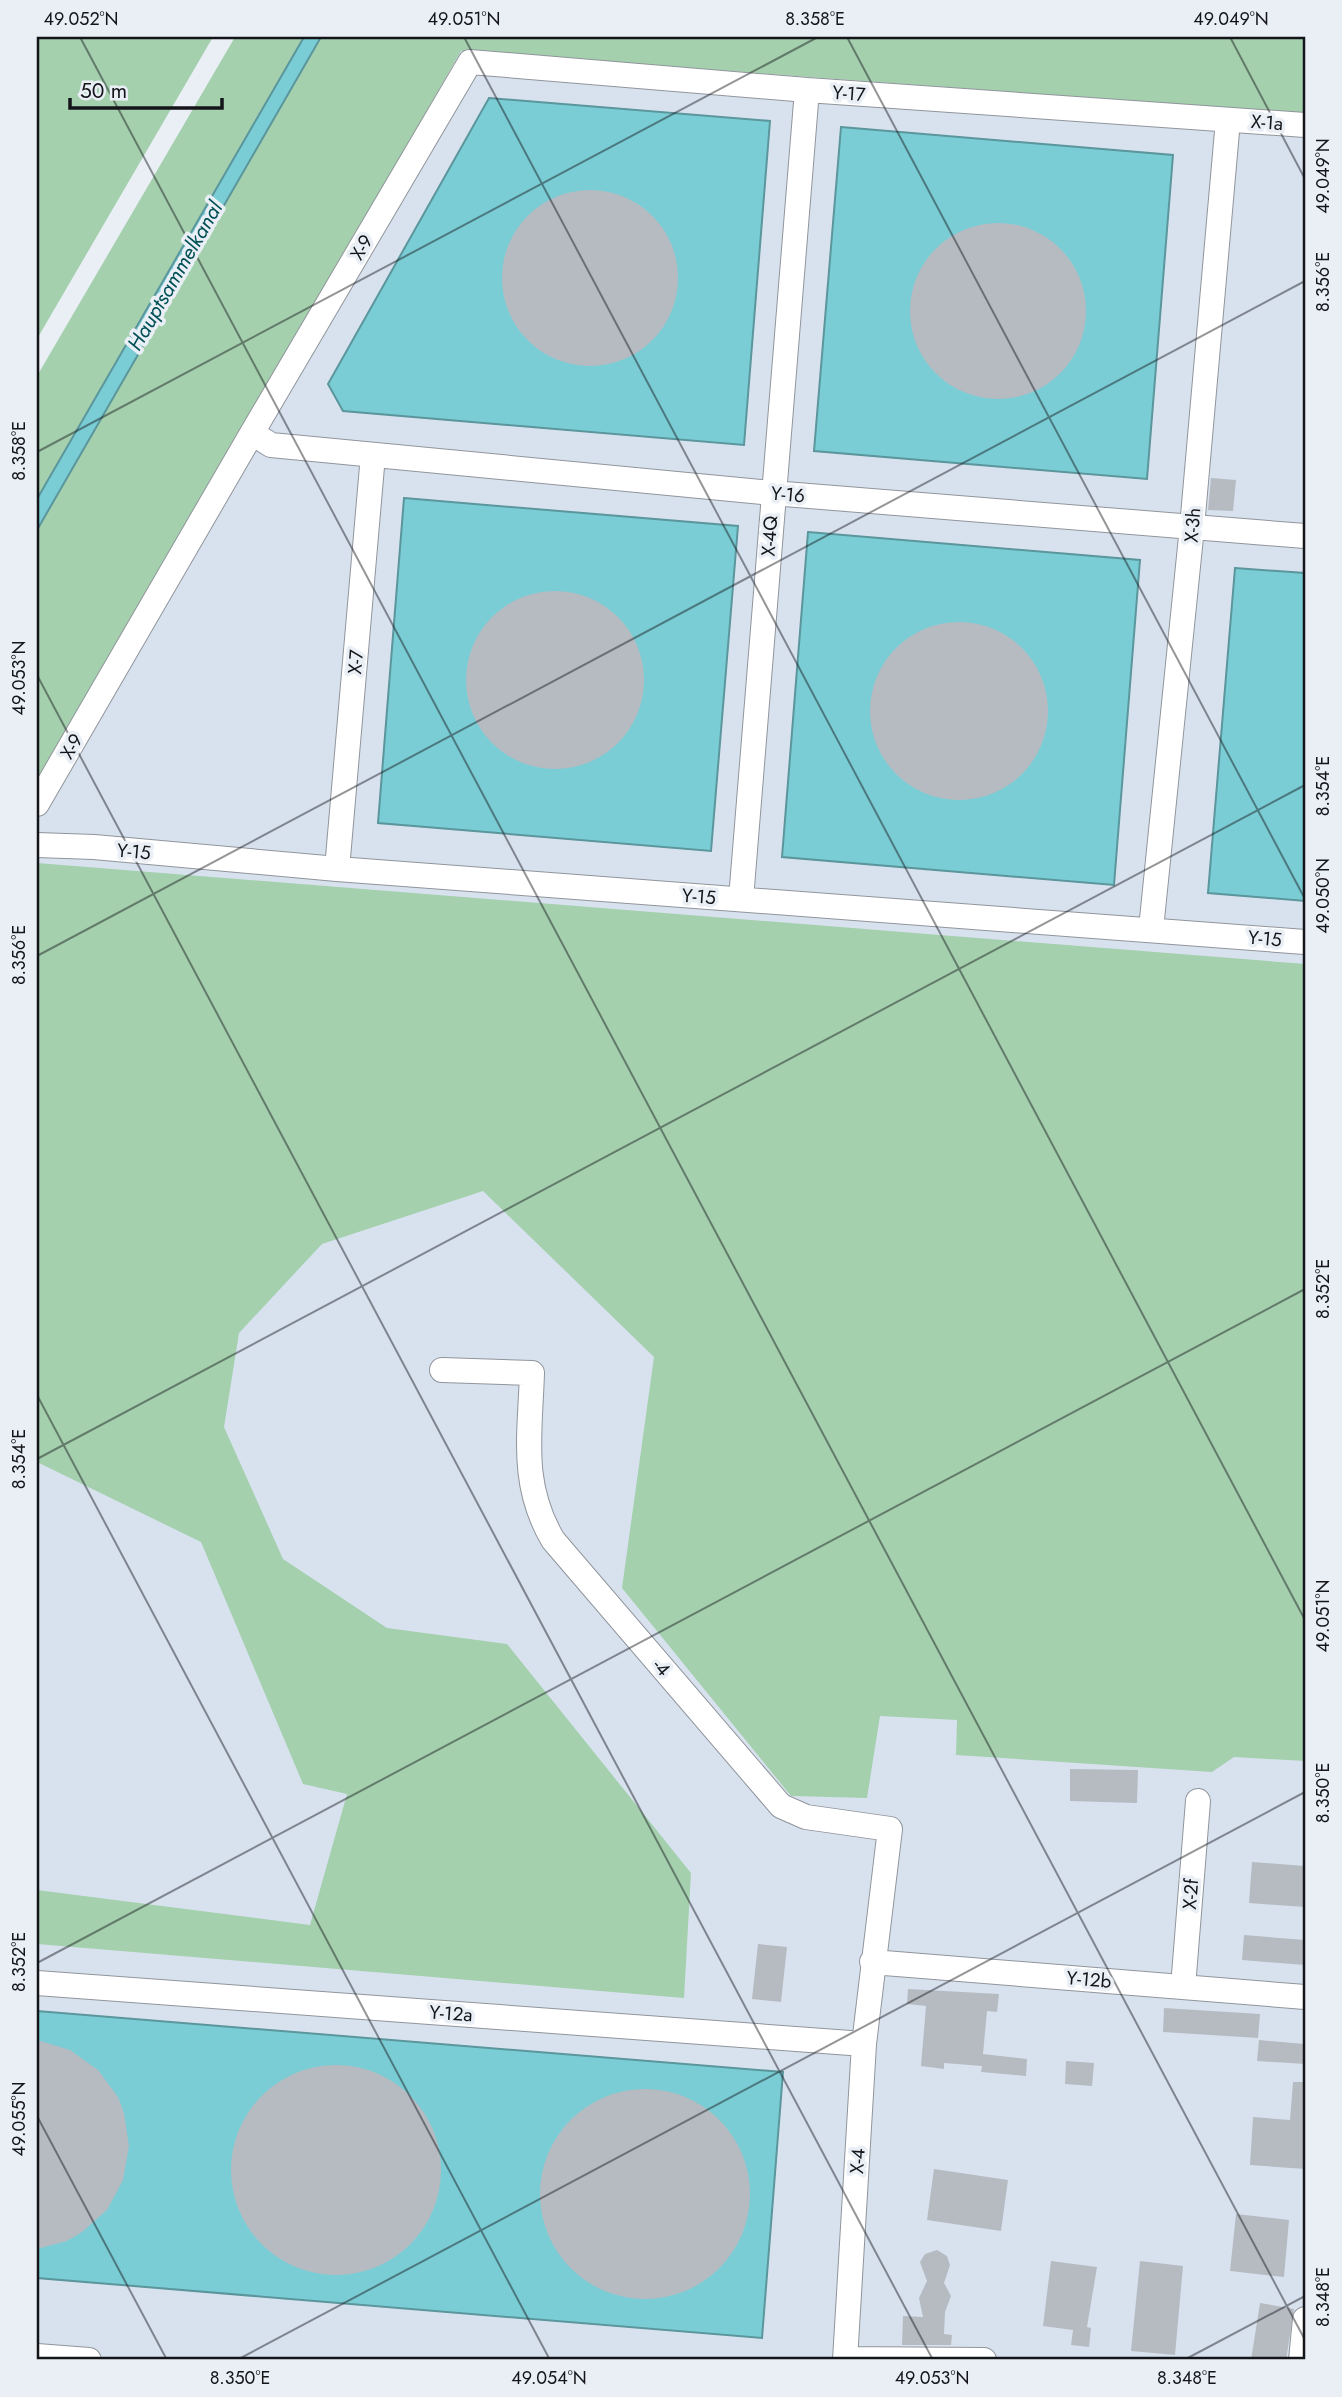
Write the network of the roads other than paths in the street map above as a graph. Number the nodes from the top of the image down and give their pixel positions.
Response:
1 (470, 62) joint
2 (807, 90) junction
3 (1228, 120) junction
4 (1305, 125) edge
5 (261, 439) junction
6 (373, 454) junction
7 (772, 493) junction
8 (1192, 527) junction
9 (1305, 537) edge
10 (37, 804) edge
11 (37, 845) edge
12 (337, 869) junction
13 (741, 899) junction
14 (1152, 929) junction
15 (1305, 942) edge
16 (442, 1370) dead end
17 (1198, 1801) dead end
18 (872, 1962) junction
19 (37, 1983) edge
20 (1183, 1987) junction
21 (1305, 1997) edge
22 (864, 2043) junction
23 (1305, 2319) edge
24 (37, 2356) edge
25 (89, 2360) edge
26 (845, 2360) edge
27 (984, 2360) edge
28 (1301, 2360) edge

1 - 2 street, Y-17
1 - 5 street, X-9
2 - 3 street, Y-17
2 - 7 street, X-4Q
3 - 4 street, X-1a
3 - 8 street, X-3h
5 - 6 street, Y-16
5 - 10 street, X-9
6 - 7 street, Y-16
6 - 12 street, X-7
7 - 8 street, Y-16
7 - 13 street, X-4Q
8 - 9 street, Y-16
8 - 14 street, X-3h
11 - 12 street, Y-15
12 - 13 street, Y-15
13 - 14 street, Y-15
14 - 15 street, Y-15
16 - 18 street, -4
17 - 20 street, X-2f
18 - 20 street, Y-12b
18 - 22 street, X-4
19 - 22 street, Y-12a
20 - 21 street, Y-12b
22 - 26 street, X-4
23 - 28 street
24 - 25 street
26 - 27 street

